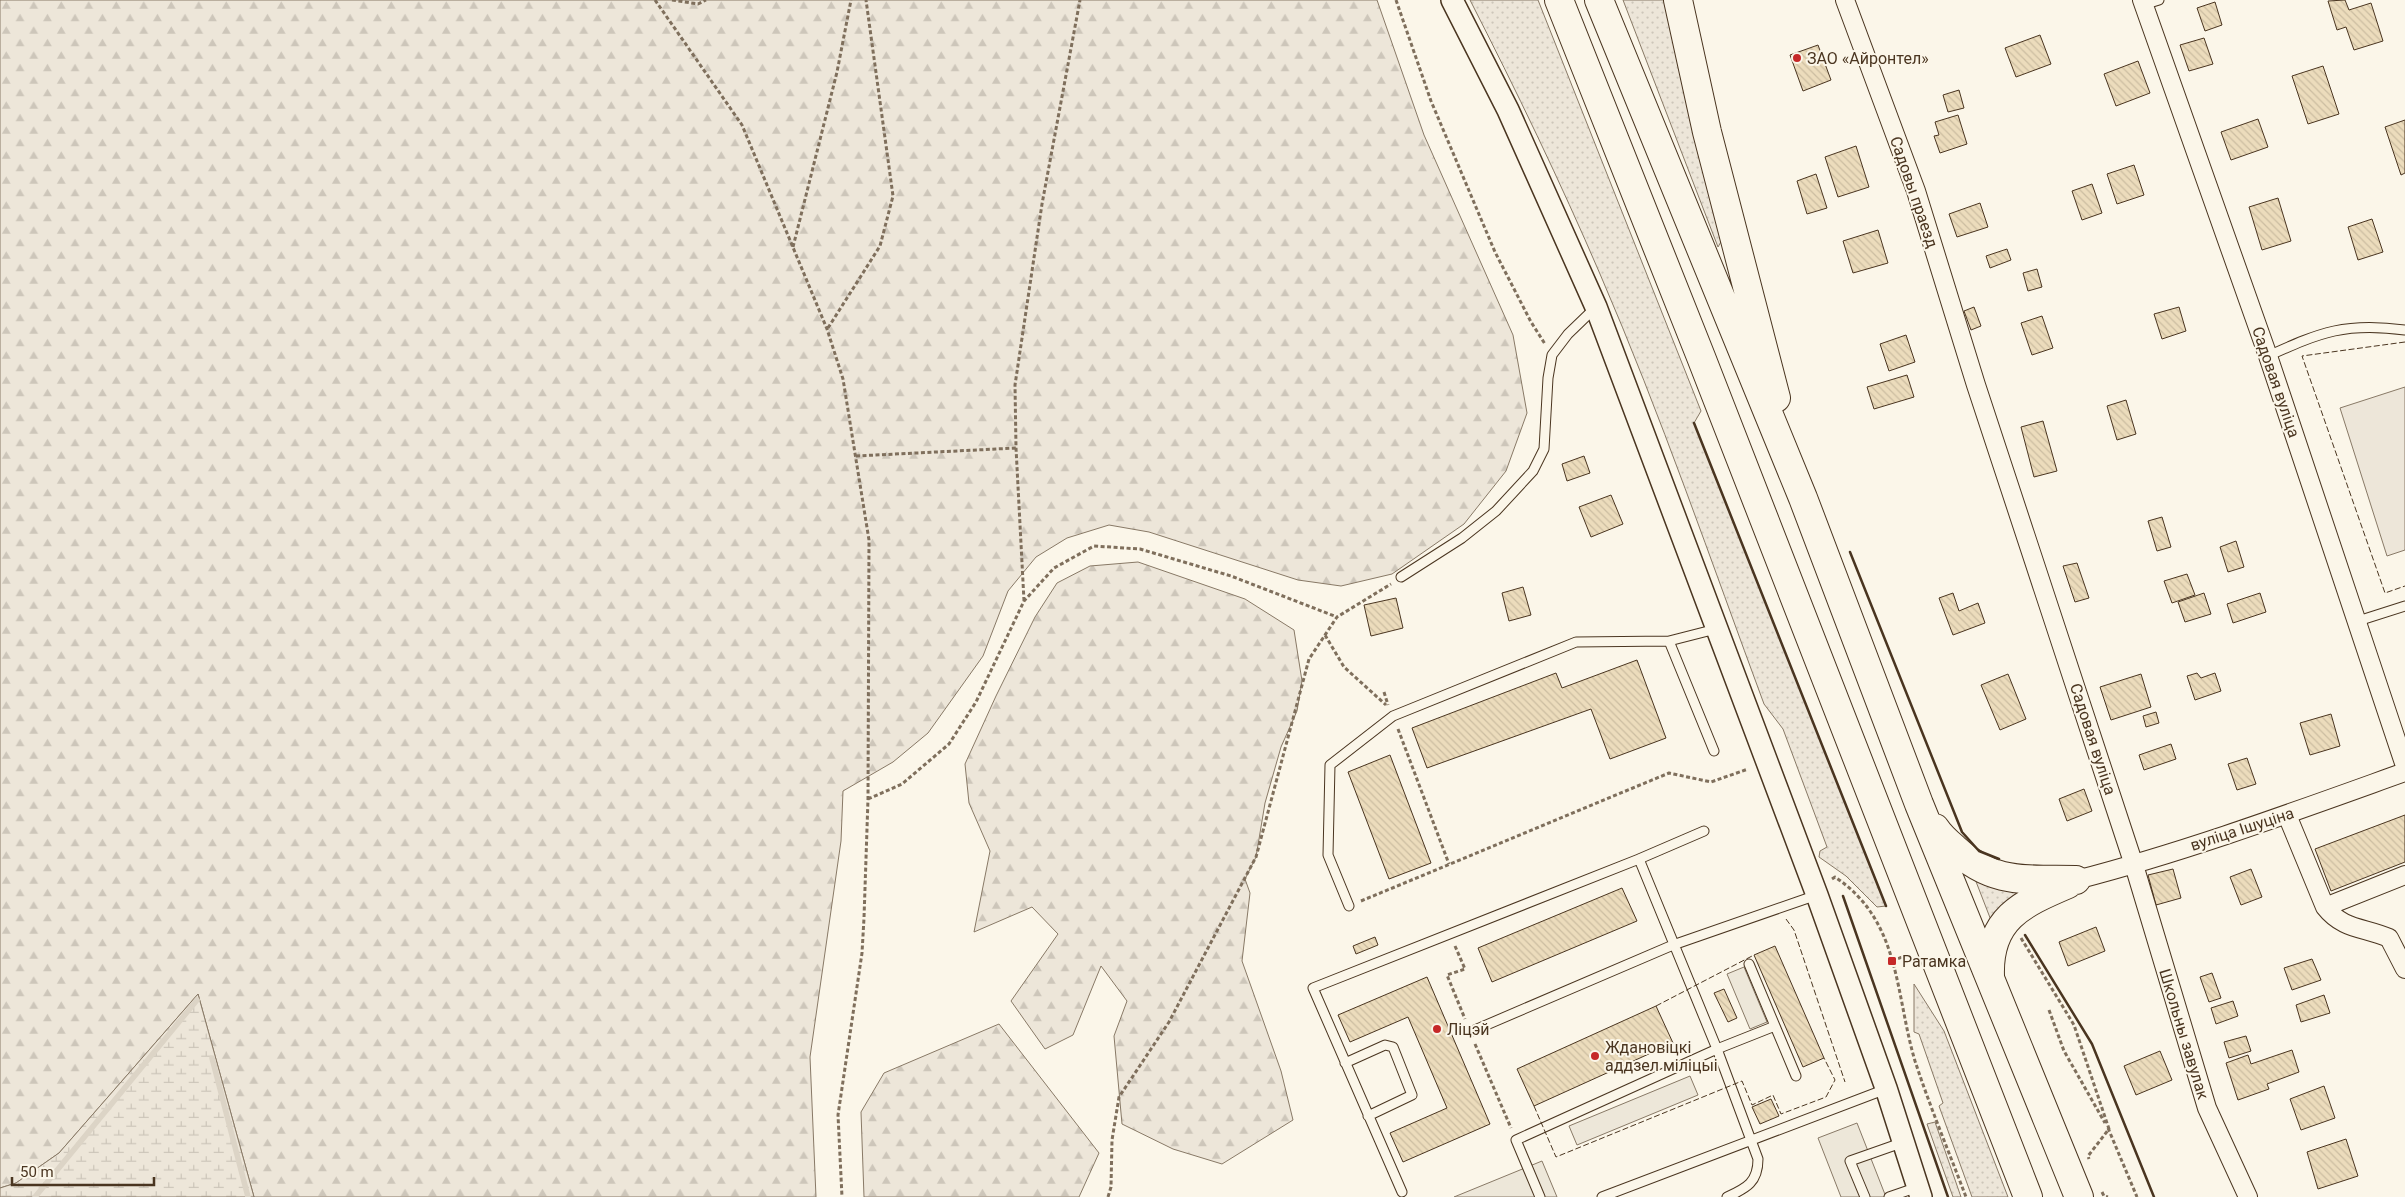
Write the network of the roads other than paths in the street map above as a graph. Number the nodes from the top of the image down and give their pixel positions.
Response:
1 (1452, 0) edge
2 (1559, 0) edge
3 (1599, 0) edge
4 (1678, 0) edge
5 (1845, 0) edge
6 (2148, 2) edge
7 (1596, 308) junction
8 (2405, 330) edge
9 (2268, 356) junction
10 (1976, 385) joint
11 (1803, 498) junction
12 (1401, 577) road end
13 (2405, 606) edge
14 (2358, 621) junction
15 (1716, 629) junction
16 (1669, 641) junction
17 (1714, 751) dead end
18 (2405, 766) edge
19 (2405, 772) edge
20 (1919, 804) junction
21 (2287, 815) junction
22 (1704, 831) dead end
23 (1639, 859) junction
24 (2134, 865) junction
25 (2405, 875) edge
26 (2076, 880) junction
27 (1822, 888) junction
28 (1349, 906) road end
29 (2325, 907) junction
30 (1673, 945) junction
31 (1749, 964) dead end
32 (2405, 969) edge
33 (1990, 981) junction
34 (1775, 1026) junction
35 (1470, 1032) dead end
36 (1717, 1049) junction
37 (1345, 1063) junction
38 (1796, 1076) dead end
39 (1886, 1088) junction
40 (1368, 1116) junction
41 (1752, 1139) junction
42 (1904, 1142) junction
43 (2023, 1189) edge
44 (1402, 1192) dead end
45 (1919, 1192) edge
46 (2092, 1196) edge
47 (1540, 1197) edge
48 (1602, 1197) edge
49 (1727, 1197) edge
50 (1865, 1197) edge
51 (1889, 1197) edge
52 (2248, 1197) edge

1 - 7 street
2 - 43 highway
3 - 11 highway
4 - 11 highway
5 - 10 street, Садовы праезд
6 - 9 street, Садовая вуліца
7 - 12 lane
7 - 15 street
8 - 9 lane
9 - 14 street, Садовая вуліца
10 - 24 street, Садовая вуліца
11 - 20 highway
13 - 14 lane
14 - 18 street, Садовая вуліца
15 - 16 lane
15 - 27 street
16 - 17 lane
16 - 28 lane
19 - 21 street, вуліца Ішуціна
20 - 26 highway
20 - 33 highway
21 - 24 street, вуліца Ішуціна
21 - 29 street
22 - 23 lane
23 - 30 lane
23 - 37 lane
24 - 26 street, вуліца Ішуціна
24 - 52 street, Школьны завулак
25 - 29 street
26 - 33 highway
27 - 30 lane
27 - 39 street
29 - 32 street
30 - 35 lane
30 - 36 lane
31 - 34 lane
33 - 46 highway
34 - 36 lane
34 - 38 lane
36 - 41 lane
36 - 47 lane
37 - 40 lane
37 - 40 lane
39 - 41 lane
39 - 42 street
40 - 44 lane
41 - 48 lane
41 - 49 lane
42 - 45 street
42 - 50 lane
45 - 51 lane

